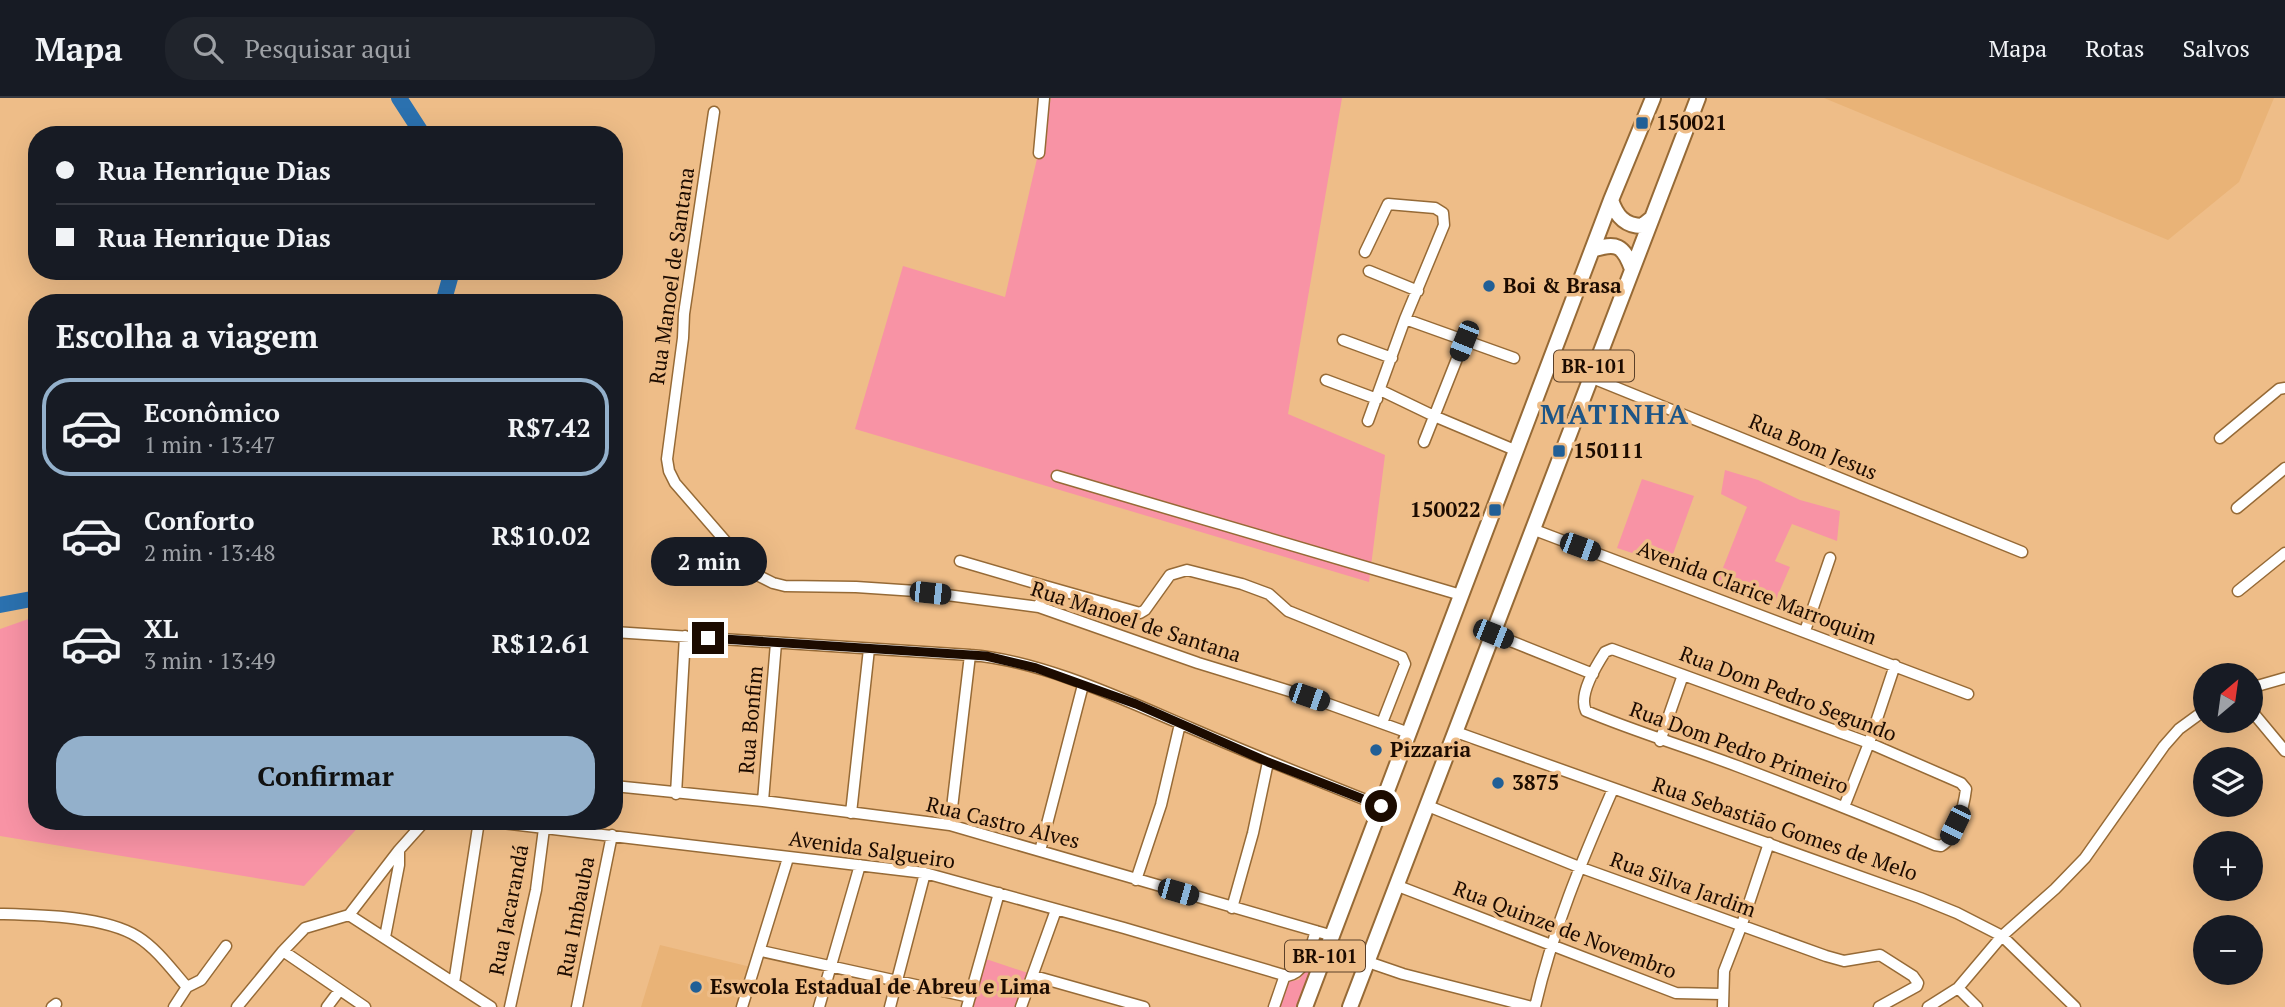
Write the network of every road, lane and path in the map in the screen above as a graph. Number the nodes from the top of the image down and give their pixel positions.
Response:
1 (1045, 98) edge
2 (1653, 98) edge
3 (1698, 98) edge
4 (714, 112) dead end
5 (1038, 153) dead end
6 (1611, 200) junction
7 (1652, 218) junction
8 (1592, 250) junction
9 (1365, 252) dead end
10 (1632, 269) junction
11 (1369, 271) dead end
12 (1418, 291) junction
13 (1405, 319) junction
14 (1343, 340) dead end
15 (1464, 341) junction
16 (1392, 358) junction
17 (1514, 358) dead end
18 (1590, 377) junction
19 (1326, 380) dead end
20 (2285, 388) edge
21 (1378, 394) junction
22 (1434, 416) junction
23 (1368, 421) dead end
24 (2220, 438) dead end
25 (1424, 442) dead end
26 (1517, 451) junction
27 (2285, 468) edge
28 (1057, 476) dead end
29 (2237, 508) dead end
30 (1532, 529) junction
31 (2022, 552) dead end
32 (2285, 553) edge
33 (1830, 558) dead end
34 (960, 561) dead end
35 (1045, 586) junction
36 (2238, 591) dead end
37 (1461, 595) junction
38 (1039, 607) junction
39 (1805, 631) junction
40 (623, 633) edge
41 (1493, 634) junction
42 (685, 636) junction
43 (776, 643) junction
44 (869, 649) junction
45 (970, 655) junction
46 (1602, 656) joint
47 (1895, 665) junction
48 (1593, 674) junction
49 (1683, 675) junction
50 (2285, 678) edge
51 (2263, 684) edge
52 (1083, 685) junction
53 (1968, 694) dead end
54 (2193, 719) edge
55 (1382, 723) junction
56 (1180, 724) junction
57 (2263, 725) edge
58 (1456, 732) junction
59 (1409, 733) junction
60 (1660, 741) junction
61 (1869, 743) junction
62 (2285, 751) edge
63 (1268, 762) junction
64 (623, 787) edge
65 (1612, 789) junction
66 (676, 794) junction
67 (763, 801) junction
68 (1381, 806) junction
69 (1428, 806) junction
70 (1844, 807) junction
71 (851, 813) junction
72 (950, 825) junction
73 (417, 830) edge
74 (478, 830) edge
75 (543, 830) edge
76 (578, 830) edge
77 (612, 835) junction
78 (1769, 843) junction
79 (1935, 845) joint
80 (399, 850) junction
81 (1040, 851) junction
82 (788, 858) junction
83 (860, 865) junction
84 (1580, 867) junction
85 (925, 873) junction
86 (1136, 880) junction
87 (1398, 886) junction
88 (999, 893) junction
89 (1232, 908) junction
90 (1056, 910) junction
91 (0, 914) edge
92 (349, 915) junction
93 (1741, 927) junction
94 (1315, 931) junction
95 (1333, 936) junction
96 (2002, 936) junction
97 (385, 937) junction
98 (1552, 945) junction
99 (226, 946) dead end
100 (283, 951) junction
101 (761, 951) junction
102 (1368, 962) junction
103 (830, 967) junction
104 (1285, 975) junction
105 (1034, 976) junction
106 (898, 982) junction
107 (454, 983) junction
108 (187, 987) junction
109 (1958, 988) junction
110 (339, 991) junction
111 (1722, 994) junction
112 (968, 1002) edge
113 (485, 1005) edge
114 (174, 1007) edge
115 (237, 1007) edge
116 (327, 1007) edge
117 (365, 1007) edge
118 (510, 1007) edge
119 (578, 1007) edge
120 (742, 1007) edge
121 (819, 1007) edge
122 (890, 1007) edge
123 (1020, 1007) edge
124 (1144, 1007) edge
125 (1274, 1007) edge
126 (1305, 1007) edge
127 (1350, 1007) edge
128 (1534, 1007) edge
129 (1723, 1007) edge
130 (1879, 1007) edge
131 (1928, 1007) edge
132 (1977, 1007) edge
133 (2075, 1007) edge

1 - 5 street
2 - 6 highway, BR-101
3 - 7 highway, BR-101
4 - 38 street, Rua Manoel de Santana
6 - 7 highway
6 - 8 highway, BR-101
7 - 10 highway, BR-101
8 - 10 highway
8 - 26 highway, BR-101
9 - 12 street
10 - 18 highway, BR-101
11 - 12 street
12 - 13 street
13 - 15 street
13 - 16 street
14 - 16 street
15 - 17 street
15 - 22 street
16 - 21 street
18 - 30 highway, BR-101
18 - 31 street, Rua Bom Jesus
19 - 21 street
20 - 24 street
21 - 22 street
21 - 23 street
22 - 25 street
22 - 26 street
26 - 37 highway, BR-101
27 - 29 street
28 - 37 street
30 - 39 street, Avenida Clarice Marroquim
30 - 41 highway, BR-101
32 - 36 street
33 - 39 street
34 - 35 street
35 - 38 street
35 - 55 street
37 - 59 highway, BR-101
38 - 55 street, Rua Manoel de Santana
39 - 47 street, Avenida Clarice Marroquim
40 - 42 street
41 - 48 street
41 - 58 highway, BR-101
42 - 43 street
42 - 66 street
43 - 44 street
43 - 67 street, Rua Bonfim
44 - 45 street
44 - 71 street
45 - 52 street
45 - 72 street
46 - 48 street, Rua Dom Pedro Primeiro
46 - 49 street, Rua Dom Pedro Segundo
47 - 53 street, Avenida Clarice Marroquim
47 - 61 street
48 - 60 street, Rua Dom Pedro Primeiro
49 - 60 street
49 - 61 street, Rua Dom Pedro Segundo
50 - 51 street
52 - 56 street
52 - 81 street
54 - 96 street
55 - 59 street, Rua Manoel de Santana
56 - 63 street
56 - 86 street
57 - 62 street
58 - 65 street, Rua Sebastião Gomes de Melo
58 - 69 highway, BR-101
59 - 68 highway, BR-101
60 - 70 street, Rua Dom Pedro Primeiro
61 - 70 street
61 - 79 street, Rua Dom Pedro Segundo
63 - 68 street
63 - 89 street
64 - 66 street, Rua Castro Alves
65 - 78 street, Rua Sebastião Gomes de Melo
65 - 84 street
66 - 67 street, Rua Castro Alves
67 - 71 street, Rua Castro Alves
68 - 95 highway, BR-101
69 - 84 street, Rua Silva Jardim
69 - 87 highway, BR-101
70 - 79 street, Rua Dom Pedro Primeiro
71 - 72 street, Rua Castro Alves
72 - 81 street, Rua Castro Alves
73 - 80 street
74 - 107 street
75 - 118 street, Rua Jacarandá
76 - 77 street, Avenida Salgueiro
77 - 82 street, Avenida Salgueiro
77 - 119 street, Rua Imbauba
78 - 93 street
78 - 96 street, Rua Sebastião Gomes de Melo
80 - 92 street
80 - 97 street
81 - 86 street, Rua Castro Alves
82 - 83 street, Avenida Salgueiro
82 - 101 street
83 - 85 street, Avenida Salgueiro
83 - 103 street
84 - 93 street, Rua Silva Jardim
84 - 98 street
85 - 88 street, Avenida Salgueiro
85 - 106 street
86 - 89 street, Rua Castro Alves
87 - 98 street, Rua Quinze de Novembro
87 - 102 highway, BR-101
88 - 90 street, Avenida Salgueiro
88 - 112 street
89 - 94 street, Rua Castro Alves
90 - 104 street, Avenida Salgueiro
90 - 105 street
91 - 108 street
92 - 97 street
92 - 100 street
93 - 111 street
93 - 130 street, Rua Silva Jardim
94 - 95 street, Rua Castro Alves
94 - 104 street
95 - 126 highway, BR-101
96 - 109 street
96 - 133 street, Rua Sebastião Gomes de Melo
97 - 107 street
98 - 111 street, Rua Quinze de Novembro
98 - 128 street
99 - 108 street
100 - 110 street
100 - 115 street
101 - 103 street
101 - 120 street
102 - 127 highway, BR-101
102 - 128 street
103 - 106 street
103 - 121 street
104 - 125 street
105 - 123 street
105 - 124 street
106 - 112 street
106 - 122 street
107 - 113 street
108 - 114 street
109 - 131 street
109 - 132 street
110 - 116 street
110 - 117 street
111 - 129 street

